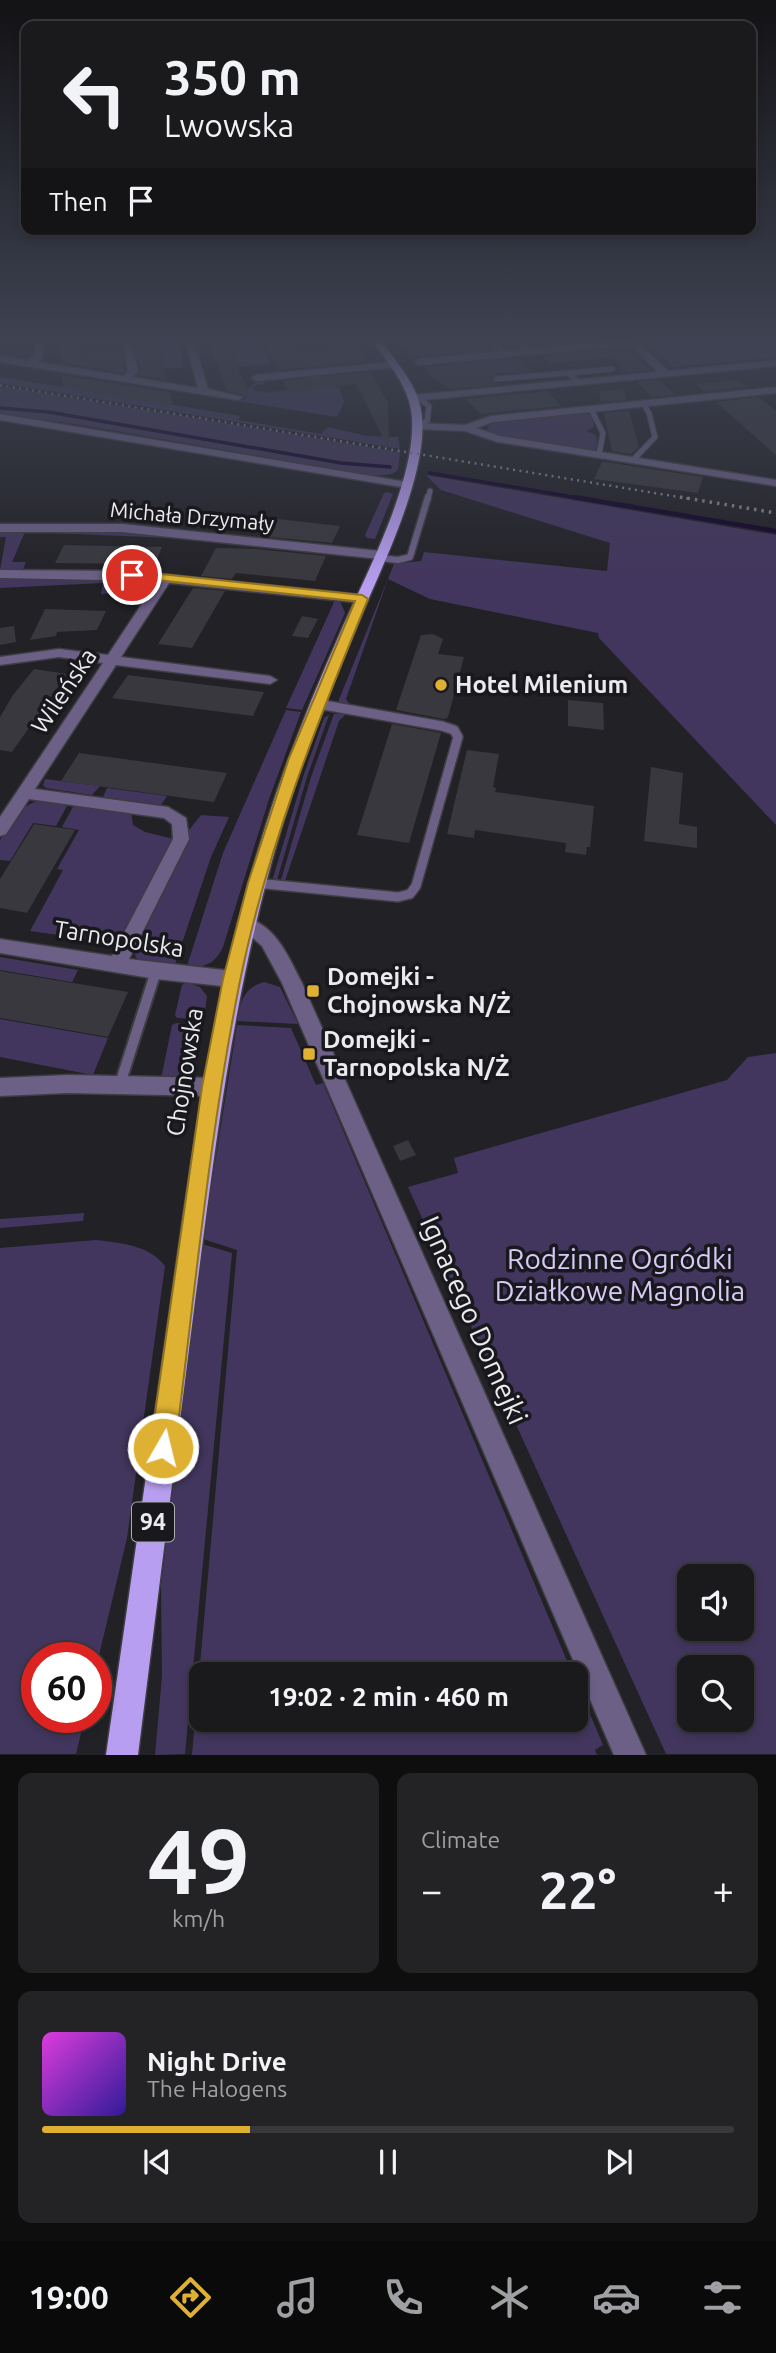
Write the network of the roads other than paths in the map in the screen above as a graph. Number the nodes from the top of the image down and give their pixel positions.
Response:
1 (11, 422) edge
2 (416, 422) edge
3 (483, 422) edge
4 (597, 422) edge
5 (651, 422) edge
6 (416, 426) junction
7 (466, 428) junction
8 (599, 455) junction
9 (633, 460) junction
10 (776, 483) edge
11 (406, 489) junction
12 (430, 491) dead end
13 (0, 528) edge
14 (380, 556) junction
15 (0, 575) edge
16 (166, 578) junction
17 (362, 599) junction
18 (0, 661) edge
19 (111, 661) junction
20 (270, 680) dead end
21 (318, 704) junction
22 (23, 793) junction
23 (0, 830) edge
24 (256, 883) junction
25 (246, 924) junction
26 (0, 946) edge
27 (117, 965) junction
28 (156, 971) junction
29 (232, 979) junction
30 (120, 1084) junction
31 (0, 1087) edge
32 (212, 1087) junction
33 (122, 1755) edge
34 (630, 1755) edge

1 - 11 street
2 - 6 main road, Chojnowska / 94
3 - 7 street
4 - 8 lane
5 - 9 lane
6 - 7 street
6 - 11 main road, Chojnowska / 94
7 - 8 street
8 - 9 street
9 - 10 street
11 - 14 main road, Chojnowska / 94
12 - 14 lane
13 - 14 street, Michała Drzymały
14 - 17 main road, Chojnowska / 94
15 - 16 street
16 - 17 street
16 - 19 street, Wileńska
17 - 21 main road, Chojnowska / 94
18 - 19 street
19 - 20 street
19 - 22 street, Wileńska
21 - 24 main road, Chojnowska / 94
21 - 24 lane
22 - 23 street, Wileńska
22 - 27 street
24 - 25 main road, Chojnowska / 94
25 - 29 main road, Chojnowska / 94
25 - 34 street, Ignacego Domejki
26 - 27 street, Tarnopolska
27 - 28 street, Tarnopolska
28 - 29 street, Tarnopolska
28 - 30 lane
29 - 32 main road, Chojnowska / 94
30 - 31 street
30 - 32 street
32 - 33 main road, Chojnowska / 94

